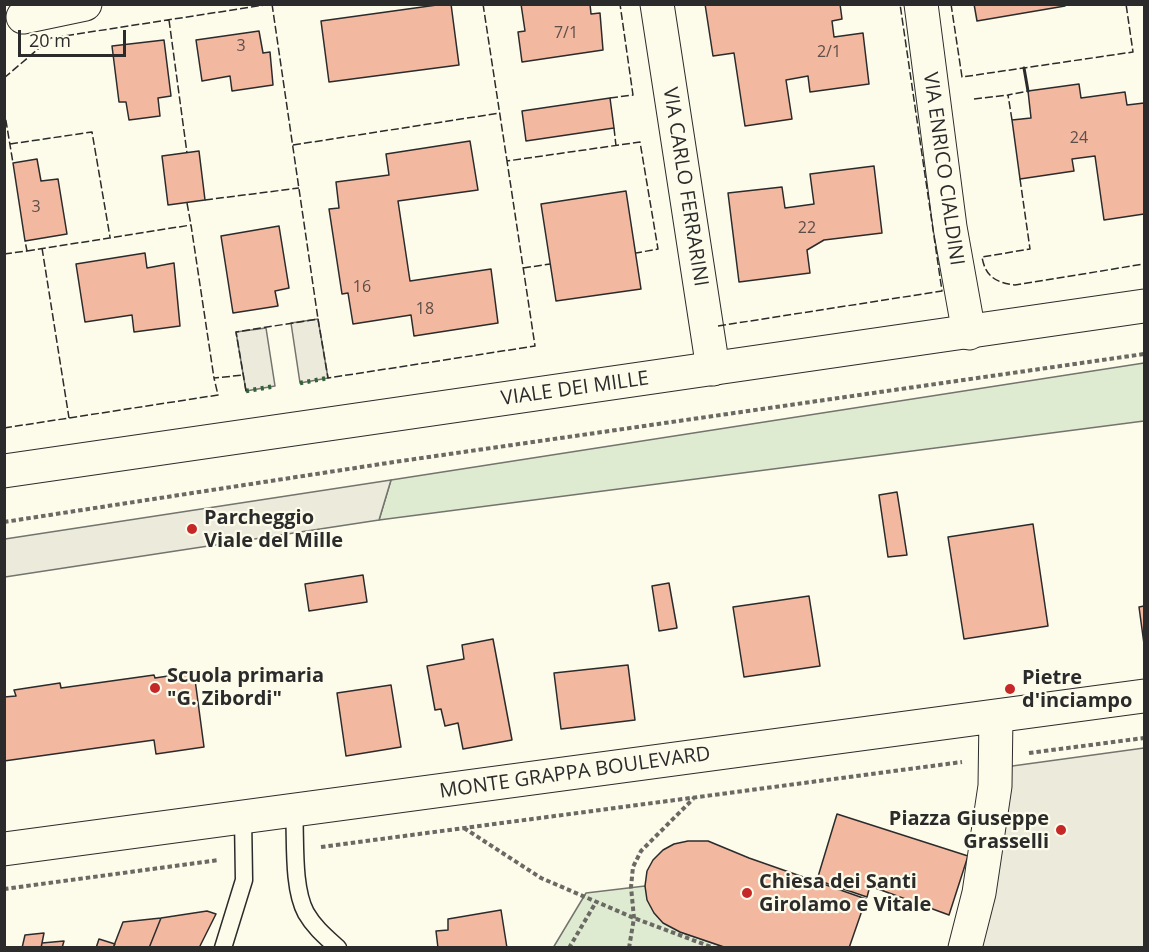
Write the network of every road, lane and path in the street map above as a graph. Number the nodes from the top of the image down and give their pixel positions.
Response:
1 (85, 4) edge
2 (657, 4) edge
3 (921, 4) edge
4 (22, 18) edge
5 (1144, 306) edge
6 (969, 333) junction
7 (1144, 354) edge
8 (713, 369) junction
9 (4, 471) edge
10 (4, 522) edge
11 (1144, 696) edge
12 (996, 716) junction
13 (1144, 738) edge
14 (995, 758) junction
15 (425, 793) junction
16 (696, 797) junction
17 (294, 810) junction
18 (243, 817) junction
19 (464, 828) junction
20 (4, 849) edge
21 (296, 850) junction
22 (244, 856) junction
23 (4, 889) edge
24 (597, 902) junction
25 (634, 918) junction
26 (223, 948) edge
27 (338, 948) edge
28 (569, 948) edge
29 (629, 948) edge
30 (714, 948) edge
31 (965, 948) edge

1 - 4 street
2 - 8 street, VIA CARLO FERRARINI
3 - 6 street, VIA ENRICO CIALDINI
5 - 6 street, VIALE DEI MILLE
6 - 8 street, VIALE DEI MILLE
7 - 10 path
8 - 9 street, VIALE DEI MILLE
11 - 12 street, MONTE GRAPPA BOULEVARD
12 - 14 street
12 - 15 street, MONTE GRAPPA BOULEVARD
13 - 14 path
14 - 16 path
14 - 31 street
15 - 17 street, MONTE GRAPPA BOULEVARD
15 - 19 path
16 - 19 path
16 - 25 path
17 - 18 street, MONTE GRAPPA BOULEVARD
17 - 21 lane
18 - 20 street, MONTE GRAPPA BOULEVARD
18 - 22 lane
19 - 21 path
19 - 24 path
21 - 27 lane
22 - 23 path
22 - 26 lane
24 - 25 path
24 - 28 path
25 - 29 path
25 - 30 path

